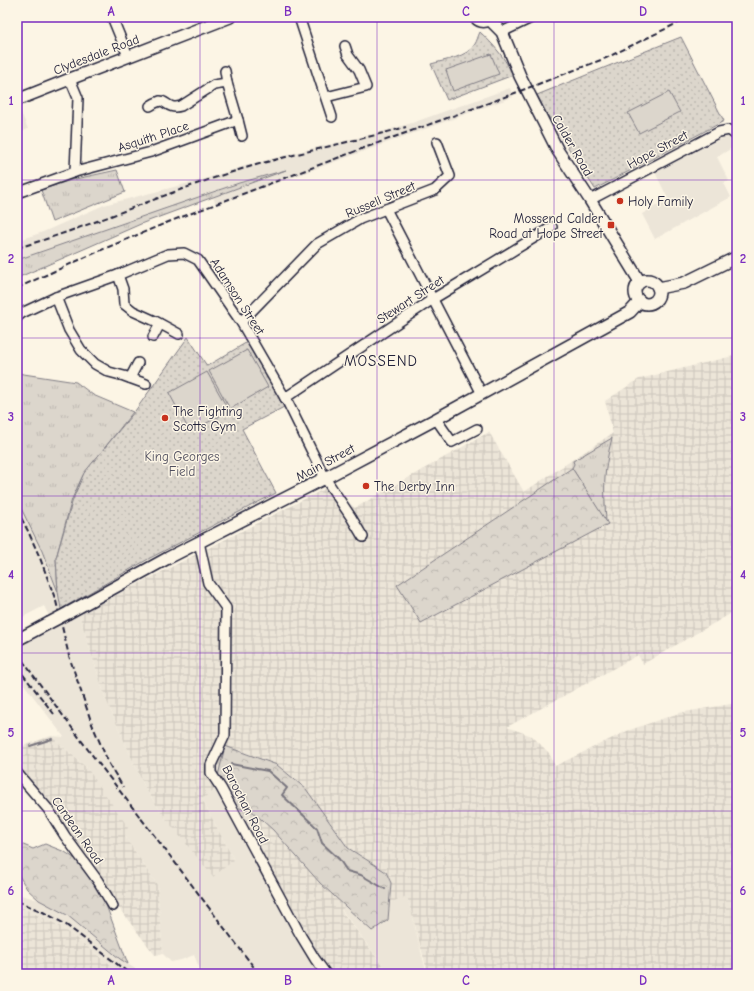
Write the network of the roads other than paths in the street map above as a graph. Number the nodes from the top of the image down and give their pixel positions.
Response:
1 (112, 17) edge
2 (230, 17) edge
3 (299, 17) edge
4 (475, 17) edge
5 (533, 17) edge
6 (491, 18) edge
7 (502, 32) junction
8 (345, 46) dead end
9 (128, 56) junction
10 (225, 71) dead end
11 (70, 79) junction
12 (227, 83) junction
13 (326, 97) junction
14 (17, 100) edge
15 (150, 106) dead end
16 (332, 117) dead end
17 (238, 120) junction
18 (242, 136) dead end
19 (737, 136) edge
20 (437, 142) dead end
21 (75, 172) junction
22 (17, 193) edge
23 (590, 200) junction
24 (386, 209) junction
25 (552, 227) dead end
26 (737, 257) edge
27 (118, 275) junction
28 (640, 282) junction
29 (658, 288) junction
30 (56, 297) junction
31 (433, 299) junction
32 (640, 301) junction
33 (17, 317) edge
34 (241, 322) junction
35 (160, 324) junction
36 (179, 334) dead end
37 (153, 336) dead end
38 (138, 363) dead end
39 (130, 378) junction
40 (146, 384) dead end
41 (482, 394) junction
42 (285, 398) junction
43 (436, 419) junction
44 (477, 429) dead end
45 (325, 478) junction
46 (362, 537) dead end
47 (199, 542) junction
48 (17, 640) edge
49 (17, 773) edge
50 (113, 906) dead end
51 (326, 974) edge

1 - 9 street
2 - 9 main road, Clydesdale Road
3 - 13 street
4 - 6 main road
5 - 7 street
6 - 7 main road, Calder Road
7 - 23 main road, Calder Road
8 - 13 street
9 - 11 main road, Clydesdale Road
10 - 12 street
11 - 14 main road, Clydesdale Road
11 - 21 street
12 - 15 street, Asquith Place
12 - 17 street
13 - 16 street
17 - 18 street
17 - 21 street, Asquith Place
19 - 23 street, Hope Street
20 - 24 street, Russell Street
21 - 22 street, Asquith Place
23 - 28 main road, Calder Road
24 - 31 street
24 - 34 street, Russell Street
25 - 31 street, Stewart Street
26 - 29 main road
27 - 30 street, Adamson Street
27 - 34 street, Adamson Street
27 - 35 street
28 - 29 main road
28 - 32 main road
29 - 32 main road
30 - 33 street, Adamson Street
30 - 39 street
31 - 41 street
31 - 42 street, Stewart Street
32 - 41 main road, Main Street
34 - 42 street, Adamson Street
35 - 36 street
35 - 37 street
38 - 39 street
39 - 40 street
41 - 43 main road, Main Street
42 - 45 street, Adamson Street
43 - 44 street
43 - 45 main road, Main Street
45 - 46 street, Adamson Street
45 - 47 main road, Main Street
47 - 48 main road, Main Street, bridge
47 - 51 street, Barochan Road
49 - 50 street, Cardean Road

